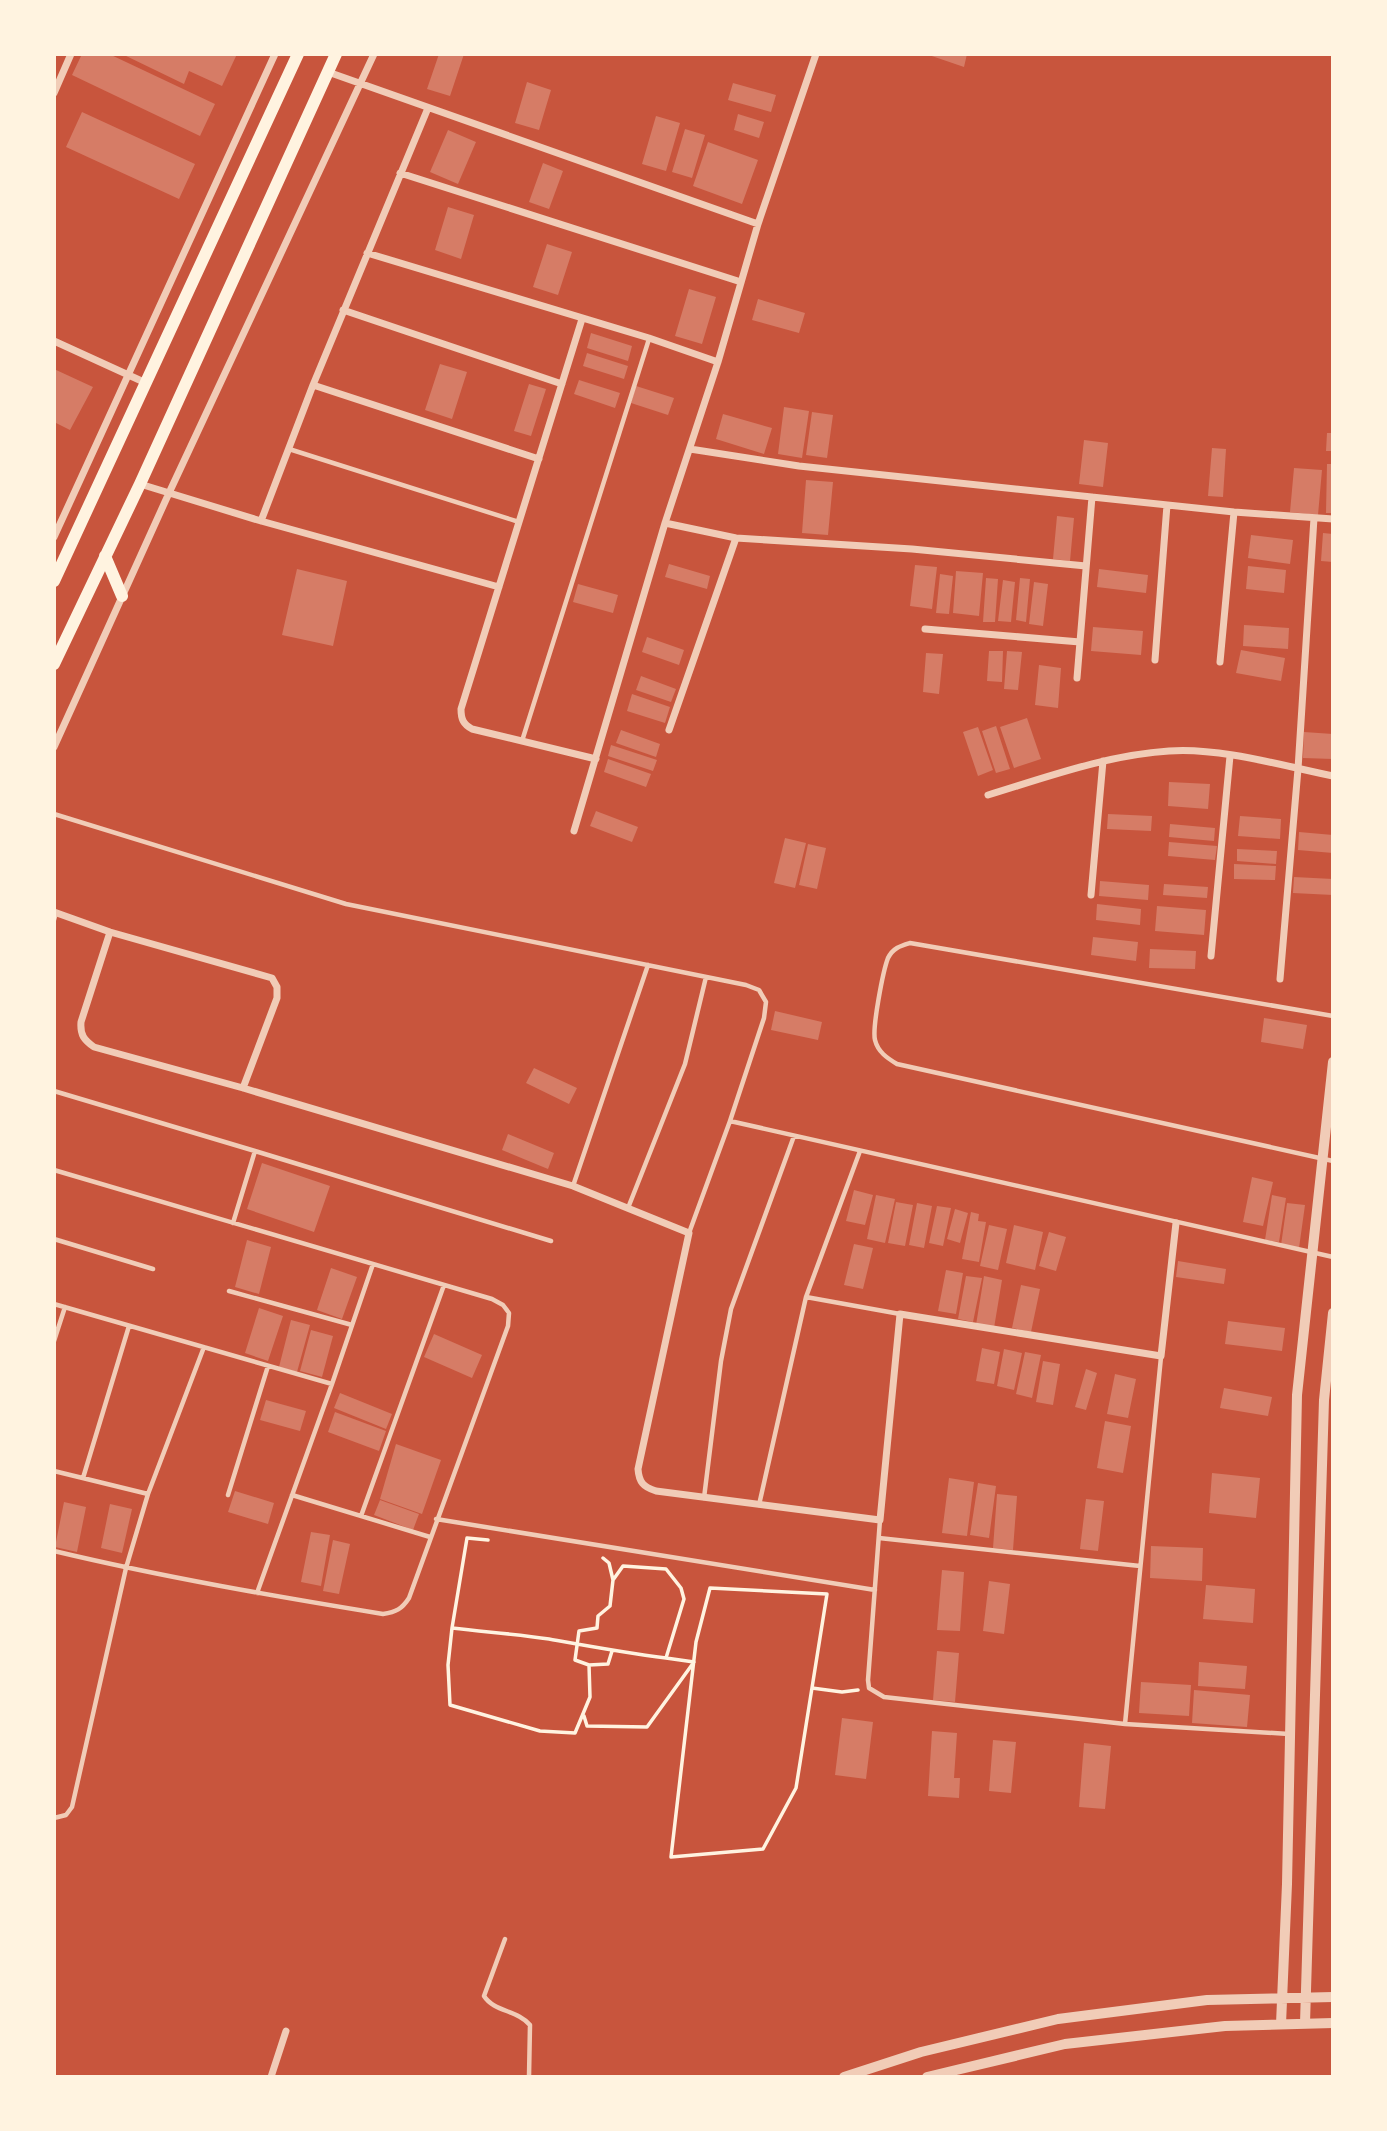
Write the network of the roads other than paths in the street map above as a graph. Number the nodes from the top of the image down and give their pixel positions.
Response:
1 (71, 54) edge
2 (275, 54) edge
3 (298, 54) edge
4 (336, 54) edge
5 (374, 54) edge
6 (816, 54) edge
7 (328, 72) junction
8 (361, 84) junction
9 (54, 93) edge
10 (428, 107) junction
11 (400, 173) junction
12 (758, 224) junction
13 (367, 253) junction
14 (741, 282) junction
15 (343, 310) junction
16 (582, 319) junction
17 (649, 338) junction
18 (54, 341) edge
19 (718, 362) junction
20 (129, 374) junction
21 (146, 383) junction
22 (562, 384) junction
23 (313, 386) junction
24 (289, 449) junction
25 (690, 449) junction
26 (539, 459) junction
27 (140, 484) junction
28 (169, 493) junction
29 (1092, 496) junction
30 (1167, 505) junction
31 (1234, 512) junction
32 (1314, 518) junction
33 (1333, 519) edge
34 (261, 521) junction
35 (519, 522) junction
36 (665, 523) junction
37 (54, 537) edge
38 (736, 538) junction
39 (105, 556) junction
40 (1086, 566) junction
41 (56, 572) edge
42 (499, 587) junction
43 (122, 596) junction
44 (925, 629) dead end
45 (1080, 642) junction
46 (1154, 660) dead end
47 (1220, 662) dead end
48 (54, 664) edge
49 (1077, 678) dead end
50 (669, 730) dead end
51 (522, 741) junction
52 (54, 747) edge
53 (1230, 756) junction
54 (596, 759) junction
55 (1104, 761) junction
56 (1298, 769) junction
57 (1333, 776) edge
58 (988, 795) dead end
59 (54, 814) edge
60 (574, 831) dead end
61 (1091, 895) dead end
62 (55, 915) edge
63 (110, 932) junction
64 (1211, 956) dead end
65 (648, 965) junction
66 (706, 977) junction
67 (1280, 979) dead end
68 (1333, 1016) edge
69 (1333, 1062) edge
70 (243, 1088) junction
71 (54, 1091) edge
72 (730, 1121) junction
73 (794, 1136) junction
74 (254, 1151) junction
75 (860, 1151) junction
76 (1328, 1160) edge
77 (54, 1170) edge
78 (573, 1186) junction
79 (628, 1208) junction
80 (233, 1223) junction
81 (1176, 1223) junction
82 (689, 1233) junction
83 (54, 1239) edge
84 (551, 1241) dead end
85 (1313, 1254) junction
86 (1333, 1257) edge
87 (373, 1264) junction
88 (153, 1269) dead end
89 (444, 1285) junction
90 (229, 1291) dead end
91 (806, 1297) junction
92 (54, 1304) edge
93 (65, 1307) junction
94 (900, 1314) junction
95 (1333, 1314) edge
96 (352, 1325) junction
97 (129, 1326) junction
98 (54, 1341) edge
99 (204, 1347) junction
100 (1161, 1356) junction
101 (268, 1366) junction
102 (1330, 1366) edge
103 (332, 1384) junction
104 (54, 1472) edge
105 (83, 1478) junction
106 (148, 1494) junction
107 (229, 1495) dead end
108 (292, 1495) junction
109 (704, 1498) junction
110 (759, 1506) junction
111 (361, 1516) junction
112 (436, 1519) junction
113 (880, 1520) junction
114 (430, 1537) junction
115 (879, 1538) junction
116 (54, 1551) edge
117 (1140, 1566) junction
118 (126, 1568) junction
119 (875, 1590) junction
120 (257, 1593) junction
121 (1125, 1724) junction
122 (1290, 1734) junction
123 (54, 1818) edge
124 (505, 1939) dead end
125 (1333, 1997) edge
126 (1306, 1998) junction
127 (1282, 1999) junction
128 (1333, 2023) edge
129 (1282, 2024) junction
130 (1305, 2024) junction
131 (286, 2031) dead end
132 (850, 2076) edge
133 (271, 2077) edge
134 (529, 2077) edge
135 (927, 2077) edge

1 - 9 street
2 - 20 street
3 - 21 main road
4 - 7 main road
5 - 8 street
6 - 12 street
7 - 8 street
7 - 27 main road
8 - 10 street
8 - 28 street
10 - 11 street
10 - 12 street
11 - 13 street
11 - 14 street
12 - 14 street
13 - 15 street
13 - 16 street
14 - 19 street
15 - 22 street
15 - 23 street
16 - 17 street
16 - 22 street
17 - 19 street
17 - 51 lane
18 - 20 street
19 - 25 street
20 - 21 street
20 - 37 street
21 - 41 main road
22 - 26 street
23 - 24 street
23 - 26 street
24 - 34 street
24 - 35 lane
25 - 29 street
25 - 36 street
26 - 35 street
27 - 28 street
27 - 39 main road
28 - 34 street
28 - 43 street
29 - 30 street
29 - 40 street
30 - 31 street
30 - 46 street
31 - 32 street
31 - 47 street
32 - 33 street
32 - 56 street
34 - 42 street
35 - 42 street
36 - 38 street
36 - 54 street
38 - 40 street
38 - 50 street
39 - 43 main road
39 - 48 main road
40 - 45 street
42 - 51 street
43 - 52 street
44 - 45 street
45 - 49 street
51 - 54 street
53 - 55 street
53 - 56 street
53 - 64 street
54 - 60 street
55 - 58 street
55 - 61 street
56 - 57 street
56 - 67 street
59 - 65 lane
62 - 63 street
63 - 70 street
63 - 70 street
65 - 66 lane
65 - 78 lane
66 - 72 lane
66 - 79 lane
68 - 76 lane
69 - 76 street
70 - 78 street
71 - 74 lane
72 - 73 lane
72 - 82 lane
73 - 75 lane
73 - 109 lane
74 - 80 lane
74 - 84 lane
75 - 81 lane
75 - 91 lane
76 - 85 street
77 - 80 lane
78 - 79 street
79 - 82 street
80 - 87 lane
81 - 85 lane
81 - 100 street
82 - 109 street
83 - 88 lane
85 - 86 lane
85 - 122 street
87 - 89 lane
87 - 96 lane
89 - 111 lane
89 - 112 lane
90 - 96 lane
91 - 94 lane
91 - 110 lane
92 - 93 lane
93 - 97 lane
93 - 98 lane
94 - 100 street
94 - 113 street
95 - 102 street
96 - 103 lane
97 - 99 lane
97 - 105 lane
99 - 101 lane
99 - 106 lane
100 - 117 lane
101 - 103 lane
101 - 107 lane
102 - 126 street
103 - 108 lane
104 - 105 lane
105 - 106 lane
106 - 118 lane
108 - 111 lane
108 - 120 lane
109 - 110 street
110 - 113 street
111 - 114 lane
112 - 114 lane
112 - 119 lane
113 - 115 lane
114 - 120 lane
115 - 117 lane
115 - 119 lane
116 - 118 lane
117 - 121 lane
118 - 120 lane
118 - 123 lane
119 - 121 lane
121 - 122 lane
122 - 127 street
124 - 134 lane
125 - 126 street
126 - 127 street
126 - 130 street
127 - 129 street
127 - 132 street
128 - 130 street
129 - 130 street
129 - 135 street
131 - 133 street

